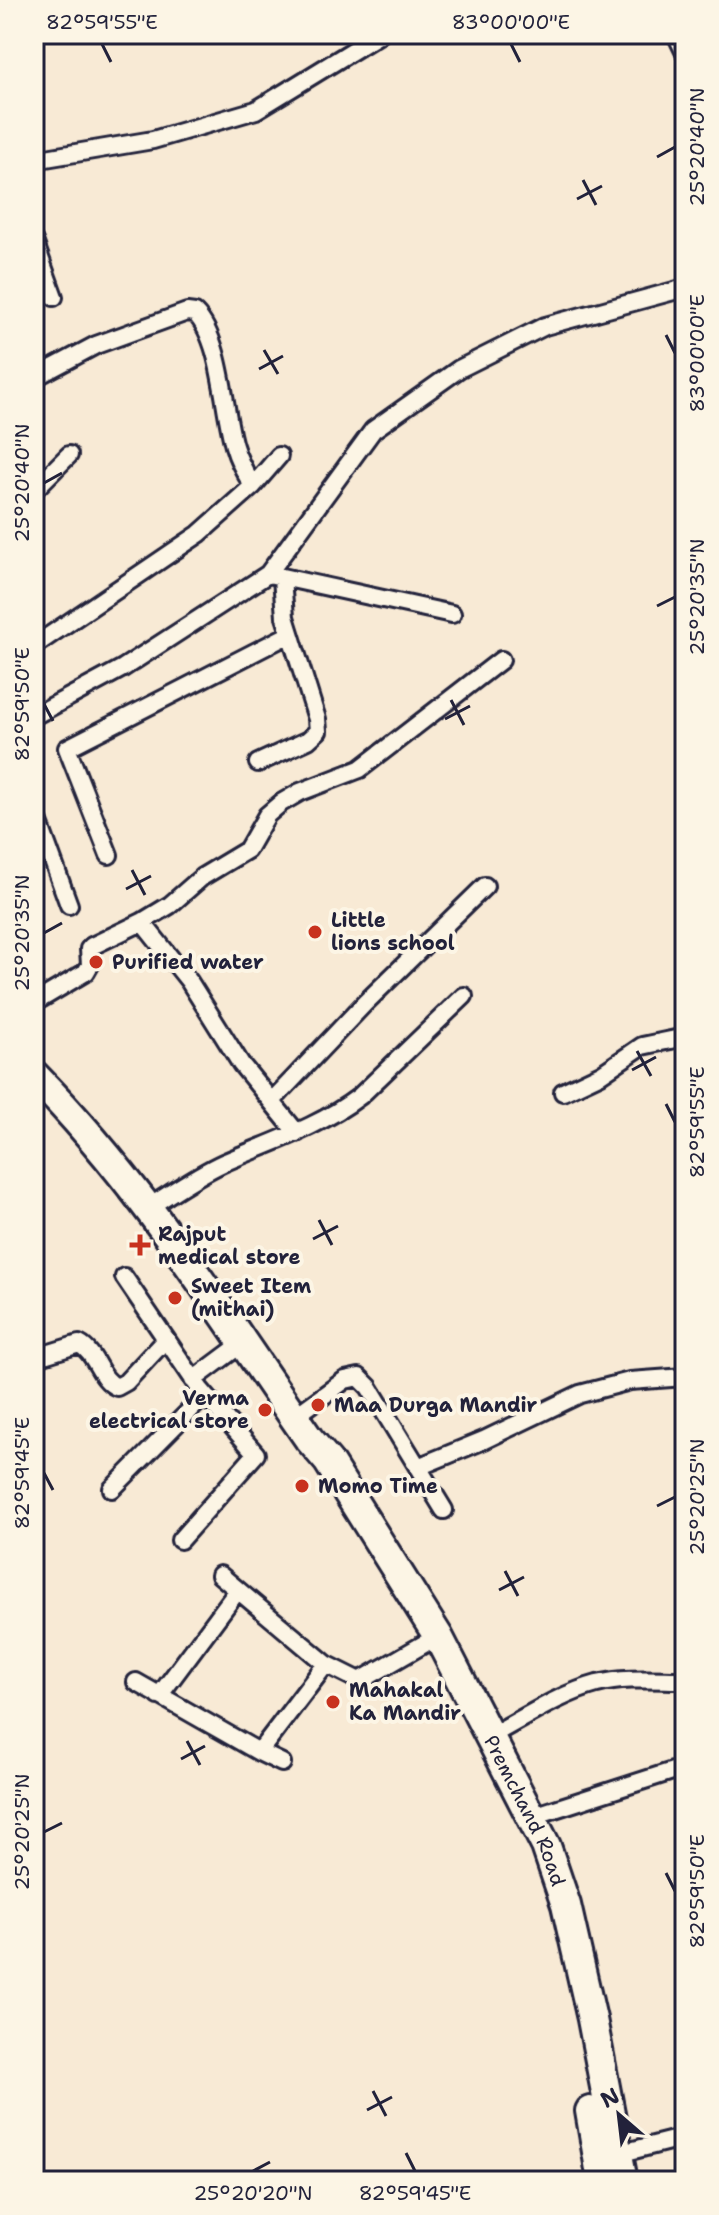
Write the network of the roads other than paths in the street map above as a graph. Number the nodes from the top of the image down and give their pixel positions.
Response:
1 (380, 34) edge
2 (34, 160) edge
3 (34, 241) edge
4 (685, 288) edge
5 (54, 297) dead end
6 (34, 378) edge
7 (69, 455) dead end
8 (279, 456) dead end
9 (253, 486) junction
10 (34, 490) edge
11 (275, 576) junction
12 (452, 614) dead end
13 (290, 634) junction
14 (34, 646) edge
15 (501, 660) dead end
16 (34, 716) edge
17 (258, 763) dead end
18 (34, 809) edge
19 (109, 855) dead end
20 (485, 886) dead end
21 (69, 905) dead end
22 (142, 922) junction
23 (464, 996) dead end
24 (34, 1003) edge
25 (685, 1037) edge
26 (40, 1084) edge
27 (563, 1092) dead end
28 (272, 1101) junction
29 (297, 1133) junction
30 (149, 1207) junction
31 (124, 1277) dead end
32 (166, 1339) junction
33 (244, 1342) junction
34 (34, 1358) edge
35 (685, 1377) edge
36 (193, 1380) junction
37 (205, 1395) junction
38 (301, 1428) junction
39 (418, 1467) junction
40 (112, 1489) dead end
41 (444, 1510) dead end
42 (180, 1540) dead end
43 (220, 1575) dead end
44 (238, 1590) junction
45 (424, 1644) junction
46 (326, 1664) junction
47 (685, 1680) edge
48 (136, 1682) dead end
49 (159, 1696) junction
50 (490, 1736) junction
51 (259, 1752) junction
52 (282, 1763) dead end
53 (685, 1767) edge
54 (530, 1817) junction
55 (685, 2137) edge
56 (620, 2168) edge
57 (602, 2181) edge

1 - 2 street
3 - 5 street
4 - 11 street
6 - 9 street
7 - 10 street
8 - 9 street
9 - 14 street
11 - 12 street
11 - 13 street
11 - 16 street
13 - 17 street
13 - 19 street
15 - 22 street
18 - 21 street
20 - 28 street
22 - 24 street
22 - 28 street
23 - 29 street
25 - 27 street
26 - 30 highway, Premchand Road
28 - 29 street
29 - 30 street
30 - 33 highway, Premchand Road
31 - 32 street
32 - 34 street
32 - 36 street
33 - 36 street
33 - 38 highway, Premchand Road
35 - 39 street
36 - 37 street
37 - 40 street
37 - 42 street
38 - 39 street
38 - 45 highway, Premchand Road
38 - 50 highway, Premchand Road
39 - 41 street
43 - 44 street
44 - 46 street
44 - 49 street
45 - 46 street
45 - 57 highway, Premchand Road
46 - 51 street
47 - 50 street
48 - 49 street
49 - 51 street
50 - 54 highway, Premchand Road
51 - 52 street
53 - 54 street
54 - 56 highway, Premchand Road
55 - 56 street

